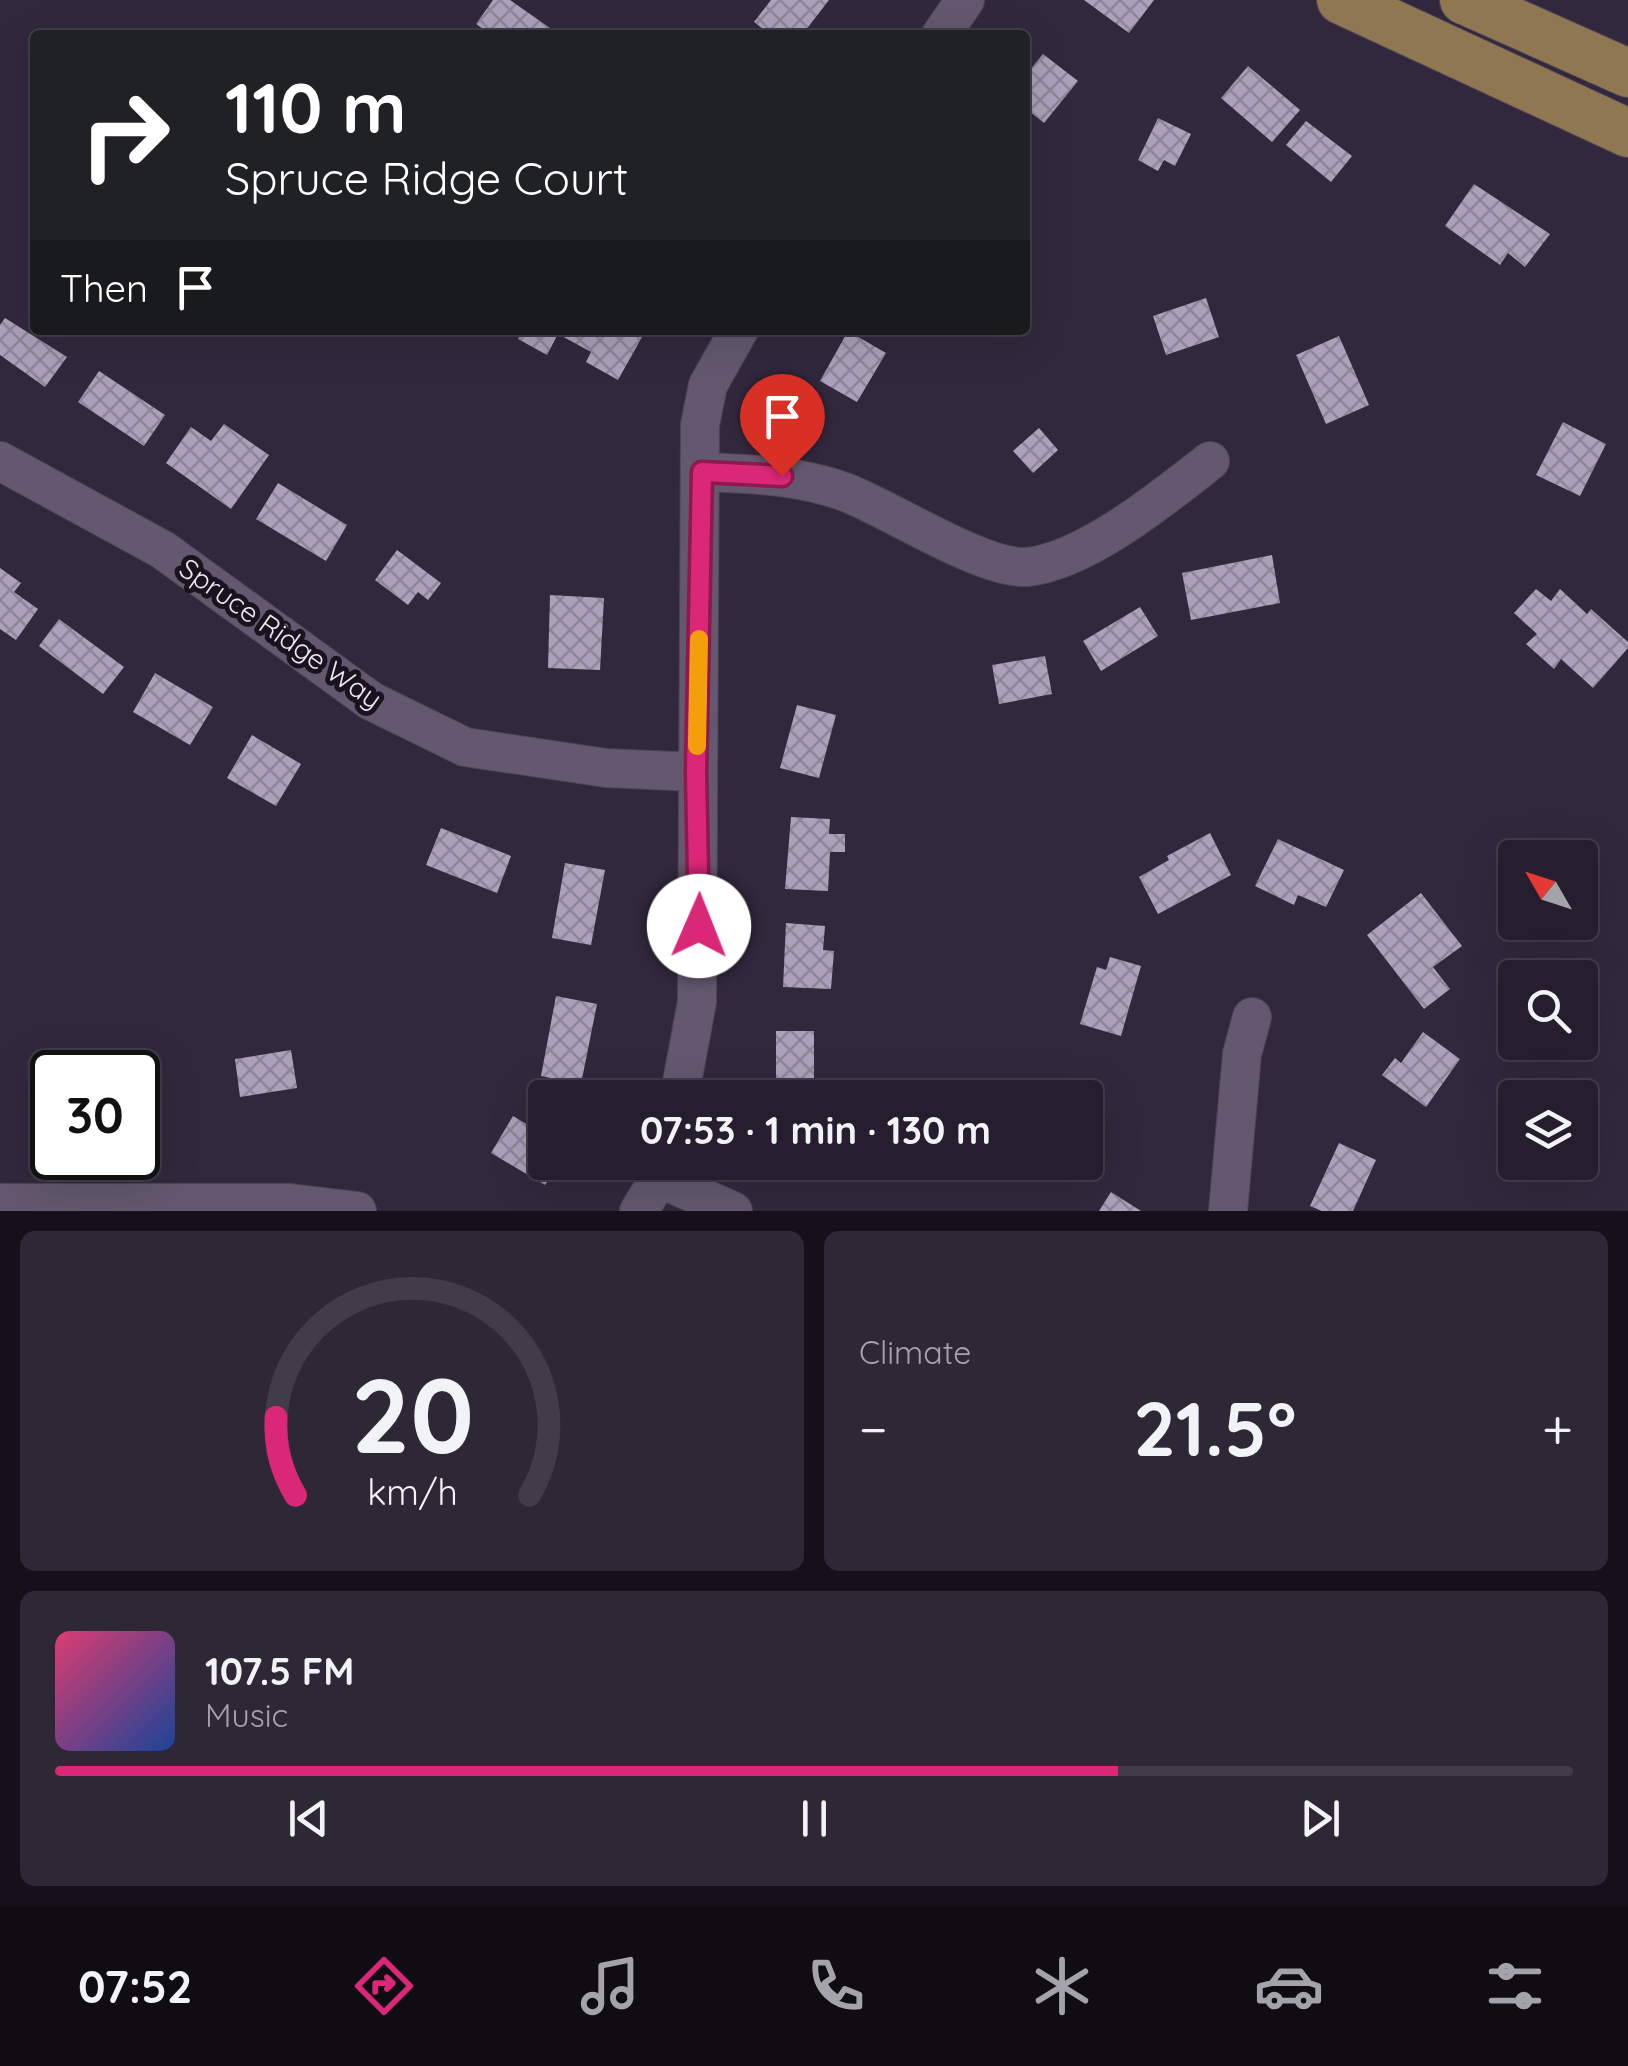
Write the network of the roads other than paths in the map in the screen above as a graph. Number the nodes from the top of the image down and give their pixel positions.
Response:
1 (966, 0) edge
2 (1340, 0) edge
3 (1464, 0) edge
4 (945, 30) edge
5 (1628, 73) edge
6 (1628, 133) edge
7 (736, 335) edge
8 (0, 461) edge
9 (1210, 461) dead end
10 (702, 472) junction
11 (696, 772) junction
12 (1252, 1018) dead end
13 (682, 1080) edge
14 (655, 1180) edge
15 (679, 1180) edge
16 (0, 1203) edge
17 (358, 1211) edge
18 (638, 1211) edge
19 (733, 1211) edge
20 (1228, 1211) edge

1 - 4 street
2 - 6 main road
3 - 5 main road
7 - 10 street
8 - 11 street, Spruce Ridge Way
9 - 10 street
10 - 11 street
11 - 13 street
12 - 20 street
14 - 18 street
15 - 19 street
16 - 17 street

